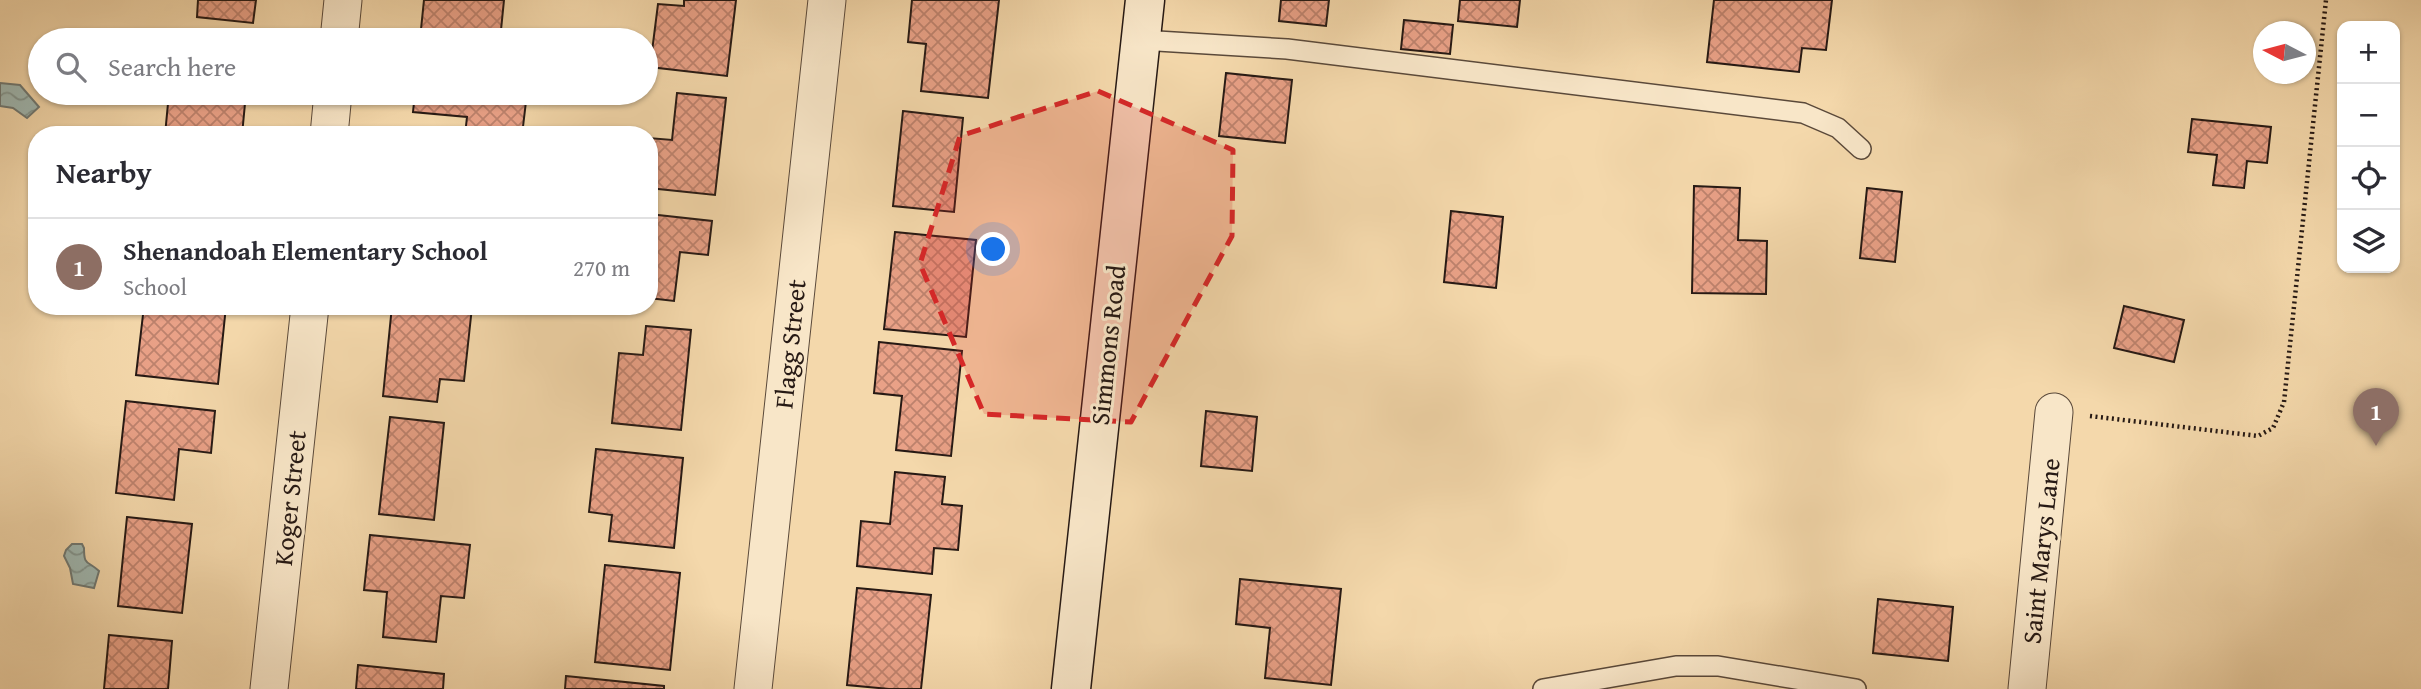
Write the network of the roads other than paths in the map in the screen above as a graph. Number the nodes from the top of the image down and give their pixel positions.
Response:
1 (343, 0) edge
2 (827, 0) edge
3 (1145, 0) edge
4 (340, 28) edge
5 (1141, 40) junction
6 (332, 105) edge
7 (330, 126) edge
8 (1861, 149) dead end
9 (309, 315) edge
10 (2054, 412) road end
11 (269, 689) edge
12 (753, 689) edge
13 (1071, 689) edge
14 (1543, 689) edge
15 (1856, 689) edge
16 (2027, 689) edge

1 - 4 street
2 - 12 street, Flagg Street
3 - 5 street, Simmons Road
5 - 8 lane
5 - 13 street, Simmons Road
6 - 7 street
9 - 11 street, Koger Street
10 - 16 street, Saint Marys Lane
14 - 15 lane

